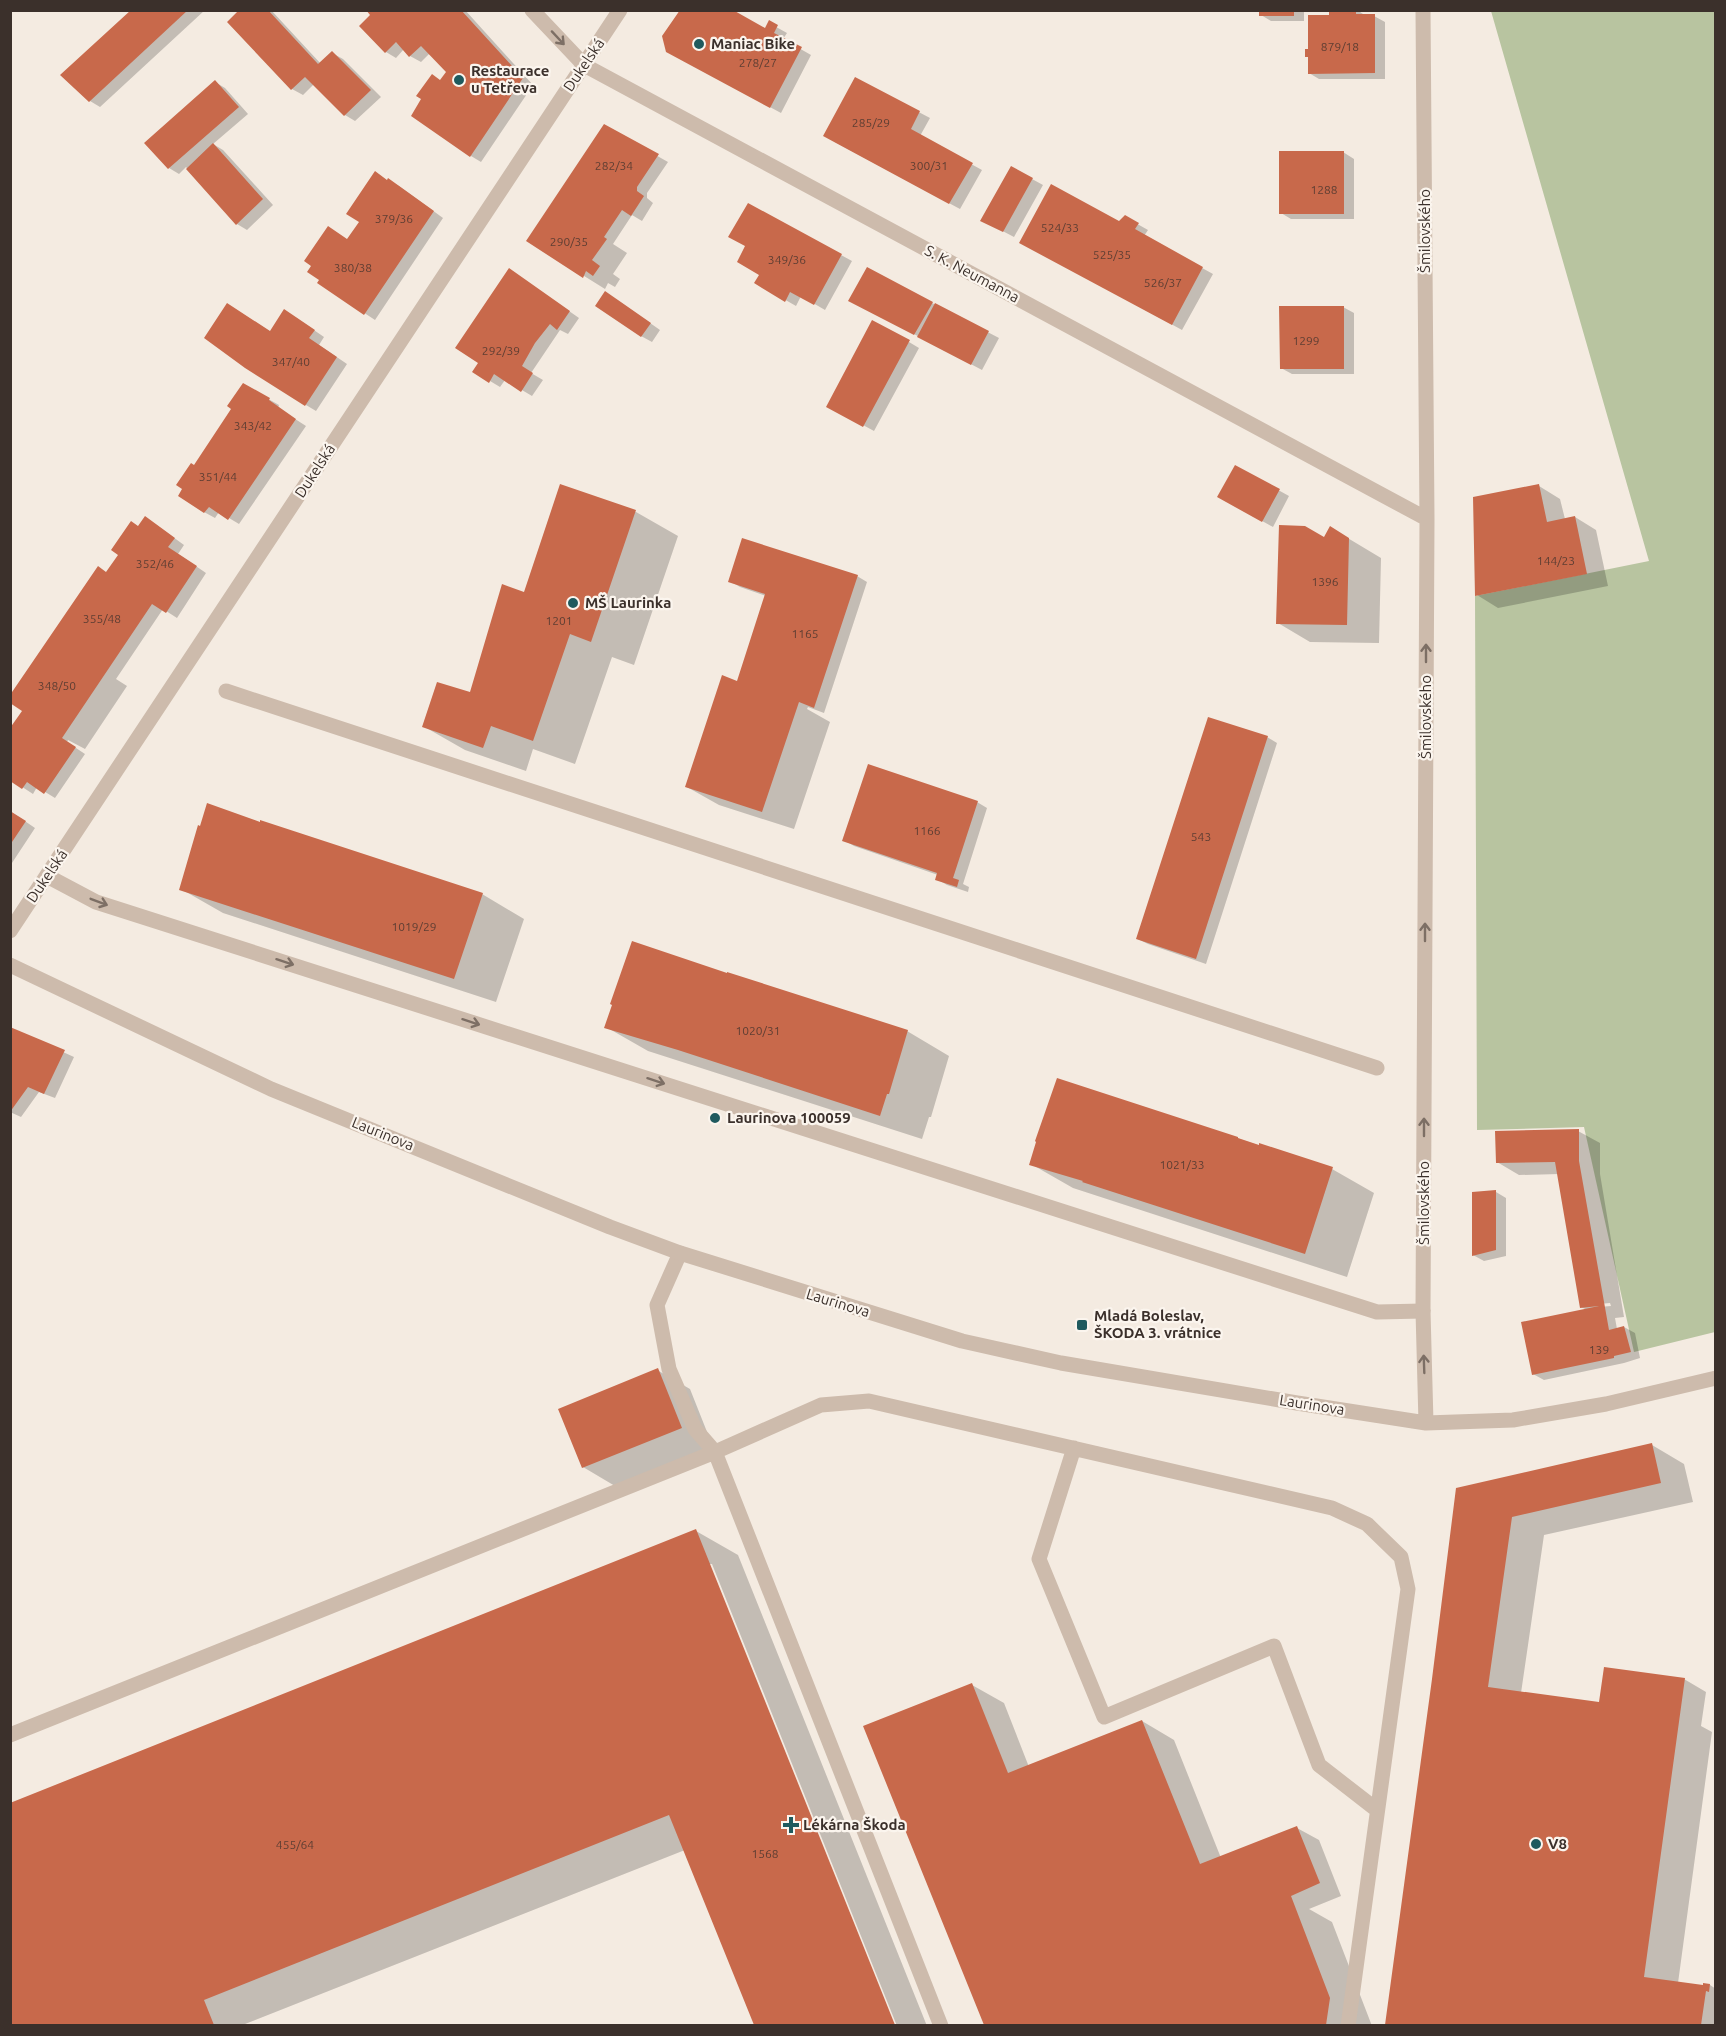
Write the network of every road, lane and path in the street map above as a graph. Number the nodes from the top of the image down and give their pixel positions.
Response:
1 (532, 10) edge
2 (620, 10) edge
3 (1423, 10) edge
4 (584, 65) junction
5 (1427, 519) junction
6 (226, 691) dead end
7 (47, 876) junction
8 (10, 931) edge
9 (10, 965) edge
10 (1377, 1068) dead end
11 (680, 1253) junction
12 (1424, 1311) junction
13 (1716, 1378) edge
14 (1426, 1423) junction
15 (1074, 1449) junction
16 (715, 1452) junction
17 (10, 1735) edge
18 (1377, 1810) junction
19 (941, 2025) edge
20 (1348, 2025) edge

1 -> 4 street, S. K. Neumanna
2 - 4 street, Dukelská
3 - 5 street, Šmilovského
4 - 5 street, S. K. Neumanna
4 - 7 street, Dukelská
12 -> 5 street, Šmilovského
6 - 10 street
7 - 8 street, Dukelská
7 -> 12 street
9 - 11 street, Laurinova
11 - 14 street, Laurinova
11 - 16 street
14 -> 12 street, Šmilovského
13 - 14 street, Laurinova
15 - 16 street
15 - 18 street
15 - 18 street
16 - 17 street
16 - 19 street
18 - 20 street

